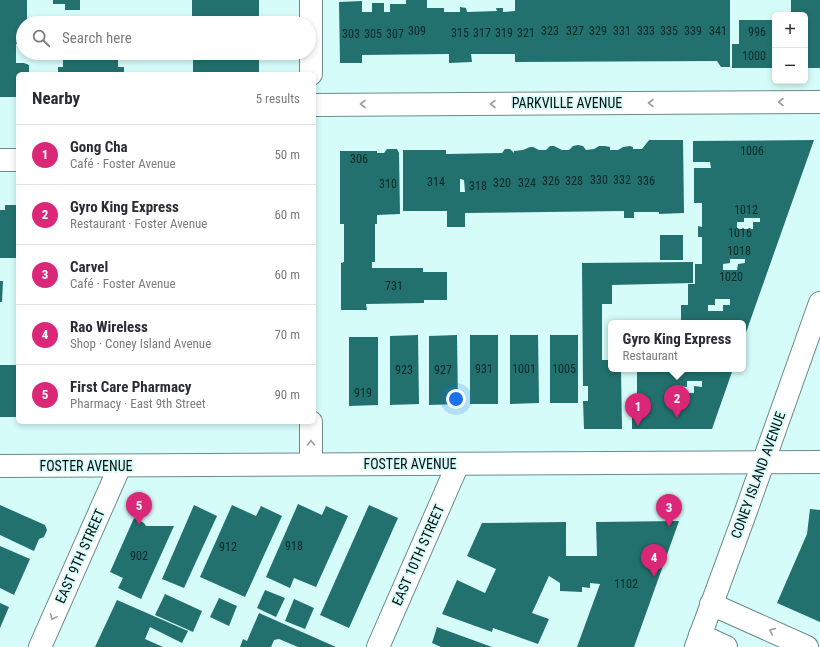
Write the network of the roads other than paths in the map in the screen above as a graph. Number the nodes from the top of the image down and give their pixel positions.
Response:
1 (311, 0) edge
2 (311, 16) edge
3 (311, 60) edge
4 (311, 72) edge
5 (820, 102) edge
6 (316, 105) edge
7 (0, 160) edge
8 (16, 160) edge
9 (820, 303) edge
10 (311, 424) edge
11 (764, 462) junction
12 (820, 462) edge
13 (311, 464) junction
14 (458, 464) junction
15 (0, 466) edge
16 (120, 466) junction
17 (711, 604) junction
18 (698, 641) edge
19 (40, 647) edge
20 (378, 647) edge
21 (726, 647) edge
22 (807, 647) edge

1 - 2 street
3 - 4 street
5 -> 6 street, PARKVILLE AVENUE
7 - 8 street
9 - 11 street, CONEY ISLAND AVENUE
13 -> 10 street
11 - 12 street, FOSTER AVENUE
11 - 14 street, FOSTER AVENUE
11 - 17 street, CONEY ISLAND AVENUE
13 - 14 street, FOSTER AVENUE
13 - 16 street, FOSTER AVENUE
14 - 20 street, EAST 10TH STREET
15 - 16 street, FOSTER AVENUE
16 -> 19 street, EAST 9TH STREET
17 - 18 street, CONEY ISLAND AVENUE
22 -> 17 street
18 - 21 street

